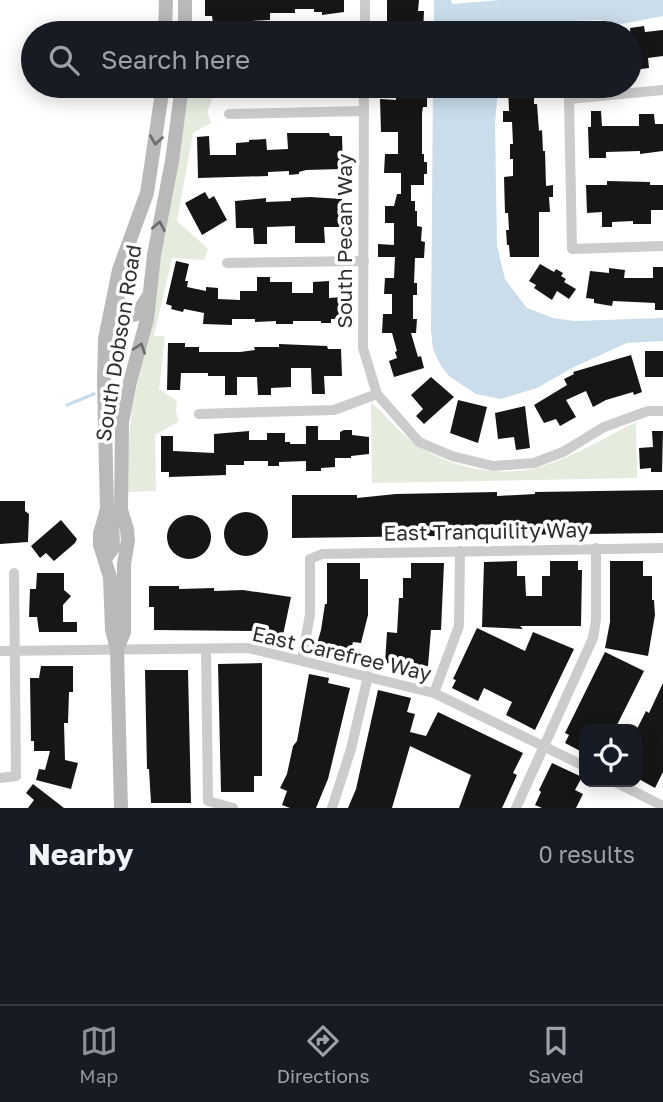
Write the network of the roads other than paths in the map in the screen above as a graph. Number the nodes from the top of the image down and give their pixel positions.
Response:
1 (166, 0) edge
2 (185, 0) edge
3 (365, 0) edge
4 (165, 21) edge
5 (185, 21) edge
6 (365, 21) edge
7 (663, 90) edge
8 (642, 92) edge
9 (161, 98) edge
10 (180, 98) edge
11 (364, 98) edge
12 (579, 98) edge
13 (363, 111) junction
14 (229, 114) dead end
15 (663, 246) edge
16 (364, 261) junction
17 (227, 263) dead end
18 (120, 270) junction
19 (150, 293) junction
20 (377, 394) junction
21 (663, 411) edge
22 (199, 414) dead end
23 (114, 510) junction
24 (596, 548) junction
25 (663, 548) edge
26 (460, 551) junction
27 (125, 558) junction
28 (105, 559) junction
29 (14, 573) dead end
30 (117, 612) junction
31 (117, 649) junction
32 (206, 649) junction
33 (0, 650) edge
34 (13, 650) junction
35 (302, 660) junction
36 (368, 676) junction
37 (434, 693) junction
38 (544, 746) junction
39 (579, 764) edge
40 (0, 778) edge
41 (625, 787) edge
42 (661, 805) edge
43 (121, 808) edge
44 (233, 808) edge
45 (332, 808) edge
46 (516, 808) edge

1 - 4 street
2 - 5 street
3 - 6 street
7 - 8 street
9 -> 18 street, South Dobson Road
19 -> 10 street, South Dobson Road
11 - 13 street, South Pecan Way
12 - 15 street
13 - 14 street
13 - 16 street, South Pecan Way
16 - 17 street
16 - 20 street, South Pecan Way
18 - 19 street
18 - 23 street, South Dobson Road
23 -> 19 street, South Dobson Road
20 - 21 street
20 - 22 street
23 - 27 street, South Dobson Road
23 - 28 street, South Dobson Road
24 - 25 street, East Tranquility Way
24 - 26 street, East Tranquility Way
24 - 38 street
26 - 35 street, East Tranquility Way
26 - 37 street
27 - 28 street
27 - 30 street, South Dobson Road
28 - 30 street, South Dobson Road
29 - 34 street
30 - 31 street, South Dobson Road
31 - 32 street, East Carefree Way
31 - 34 street, East Carefree Way
31 - 43 street, South Dobson Road
32 - 35 street, East Carefree Way
32 - 44 street
33 - 34 street, East Carefree Way
34 - 40 street
35 - 36 street, East Carefree Way
36 - 37 street, East Carefree Way
36 - 45 street
37 - 38 street, East Carefree Way
38 - 39 street, East Carefree Way
38 - 46 street
41 - 42 street

